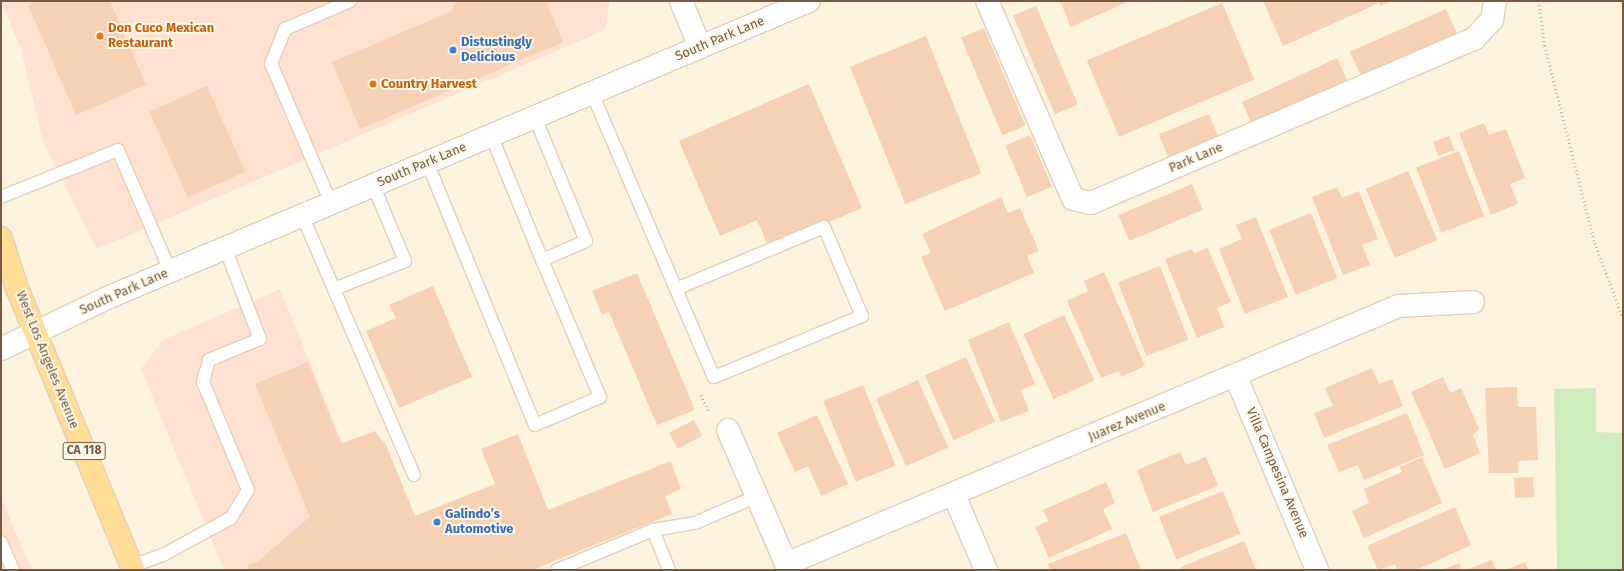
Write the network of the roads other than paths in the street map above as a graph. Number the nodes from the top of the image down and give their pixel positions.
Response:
1 (350, 1) edge
2 (681, 1) edge
3 (809, 1) edge
4 (987, 1) edge
5 (1495, 1) edge
6 (700, 47) junction
7 (592, 93) junction
8 (535, 117) junction
9 (491, 136) junction
10 (427, 162) junction
11 (372, 186) junction
12 (1, 197) edge
13 (331, 203) junction
14 (302, 215) junction
15 (1, 238) edge
16 (225, 248) junction
17 (542, 260) junction
18 (170, 271) junction
19 (334, 289) junction
20 (676, 289) junction
21 (1473, 302) dead end
22 (36, 333) junction
23 (1, 349) edge
24 (1236, 377) junction
25 (728, 430) dead end
26 (414, 475) dead end
27 (954, 495) junction
28 (757, 496) junction
29 (653, 530) junction
30 (1, 542) edge
31 (788, 567) edge
32 (129, 569) edge
33 (13, 570) edge
34 (557, 570) edge
35 (669, 570) edge
36 (986, 570) edge
37 (1318, 570) edge

1 - 13 lane
2 - 6 street
3 - 6 street, South Park Lane
4 - 5 street, Park Lane
6 - 7 street, South Park Lane
7 - 8 street, South Park Lane
7 - 20 lane
8 - 9 street, South Park Lane
8 - 17 lane
9 - 10 street, South Park Lane
9 - 17 lane
10 - 11 street, South Park Lane
10 - 17 lane
11 - 13 street, South Park Lane
11 - 19 lane
12 - 18 lane
13 - 14 street, South Park Lane
14 - 16 street, South Park Lane
14 - 19 lane
15 - 22 main road, West Los Angeles Avenue / CA 118
16 - 18 street, South Park Lane
16 - 32 lane
18 - 22 street, South Park Lane
19 - 26 lane
20 - 20 lane
21 - 24 street, Juarez Avenue
22 - 23 street, South Park Lane
22 - 32 main road, West Los Angeles Avenue / CA 118
24 - 27 street, Juarez Avenue
24 - 37 street, Villa Campesina Avenue
25 - 28 street
27 - 31 street, Juarez Avenue
27 - 36 street
28 - 29 lane
28 - 31 street
29 - 34 lane
29 - 35 lane
30 - 33 lane

